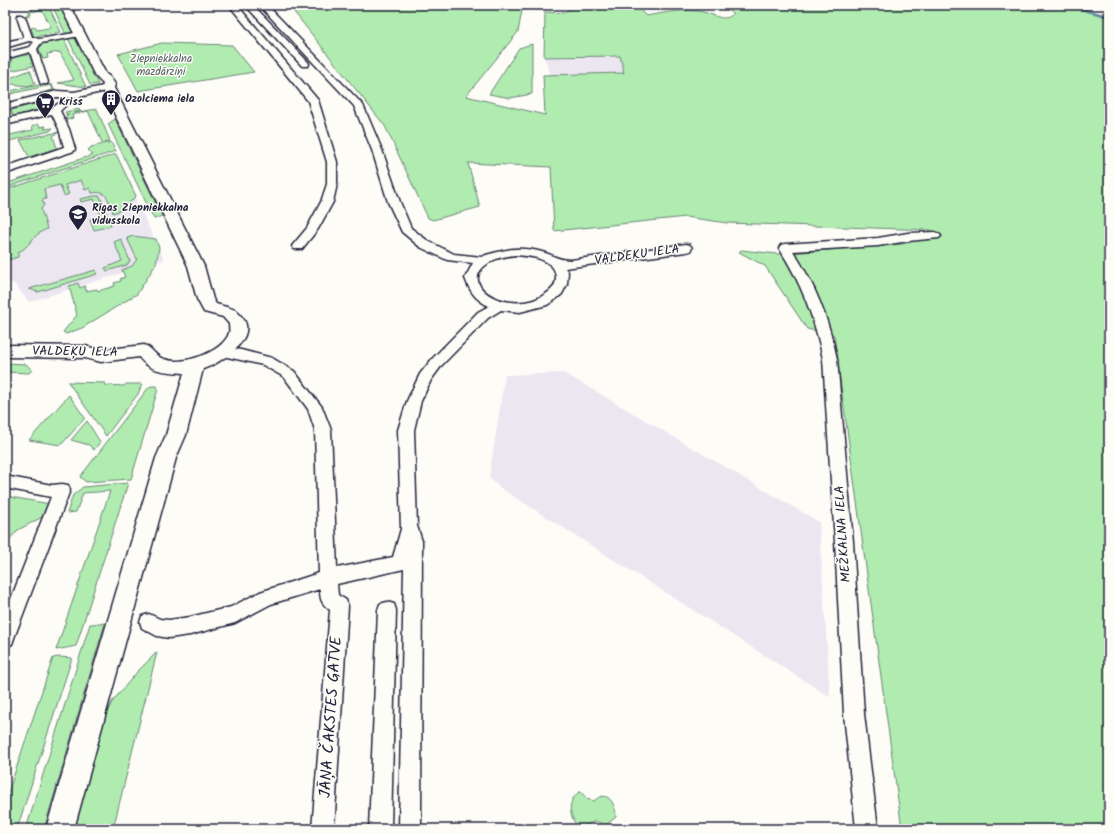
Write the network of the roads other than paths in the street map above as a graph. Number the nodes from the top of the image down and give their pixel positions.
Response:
1 (10, 5) edge
2 (65, 5) edge
3 (233, 5) edge
4 (250, 5) edge
5 (263, 5) edge
6 (5, 6) edge
7 (21, 17) dead end
8 (80, 34) junction
9 (29, 39) junction
10 (39, 41) junction
11 (5, 45) edge
12 (33, 49) junction
13 (5, 56) edge
14 (305, 64) dead end
15 (44, 82) dead end
16 (105, 83) junction
17 (74, 95) junction
18 (5, 107) edge
19 (55, 110) junction
20 (5, 122) edge
21 (5, 171) edge
22 (935, 236) dead end
23 (298, 246) dead end
24 (483, 261) junction
25 (556, 264) junction
26 (562, 280) junction
27 (500, 305) junction
28 (5, 351) edge
29 (223, 352) junction
30 (195, 365) junction
31 (5, 482) edge
32 (409, 526) junction
33 (328, 578) junction
34 (387, 610) dead end
35 (149, 622) dead end
36 (5, 638) edge
37 (60, 829) edge
38 (322, 829) edge
39 (380, 829) edge
40 (410, 829) edge
41 (866, 829) edge

1 - 6 street
2 - 8 street
3 - 23 street
4 - 14 street
5 - 24 street
7 - 9 street
8 - 10 street
8 - 16 street
9 - 10 street
9 - 11 street
10 - 12 street
12 - 13 street
12 - 15 street
16 - 17 street
16 - 29 street
17 - 18 street
17 - 19 street
19 - 20 street
19 - 21 street
22 - 41 street, MEŽKALNA IELA
24 - 25 street
24 - 27 street, VALDEĶU IELA
25 - 26 street
25 - 26 street, VALDEĶU IELA
26 - 27 street, VALDEĶU IELA
27 - 32 street
28 - 30 street, VALDEĶU IELA
29 - 30 street
29 - 33 street
30 - 37 street
31 - 36 street
32 - 33 street
32 - 40 street
33 - 35 street
33 - 38 street, JĀŅA ČAKSTES GATVE
34 - 39 street

